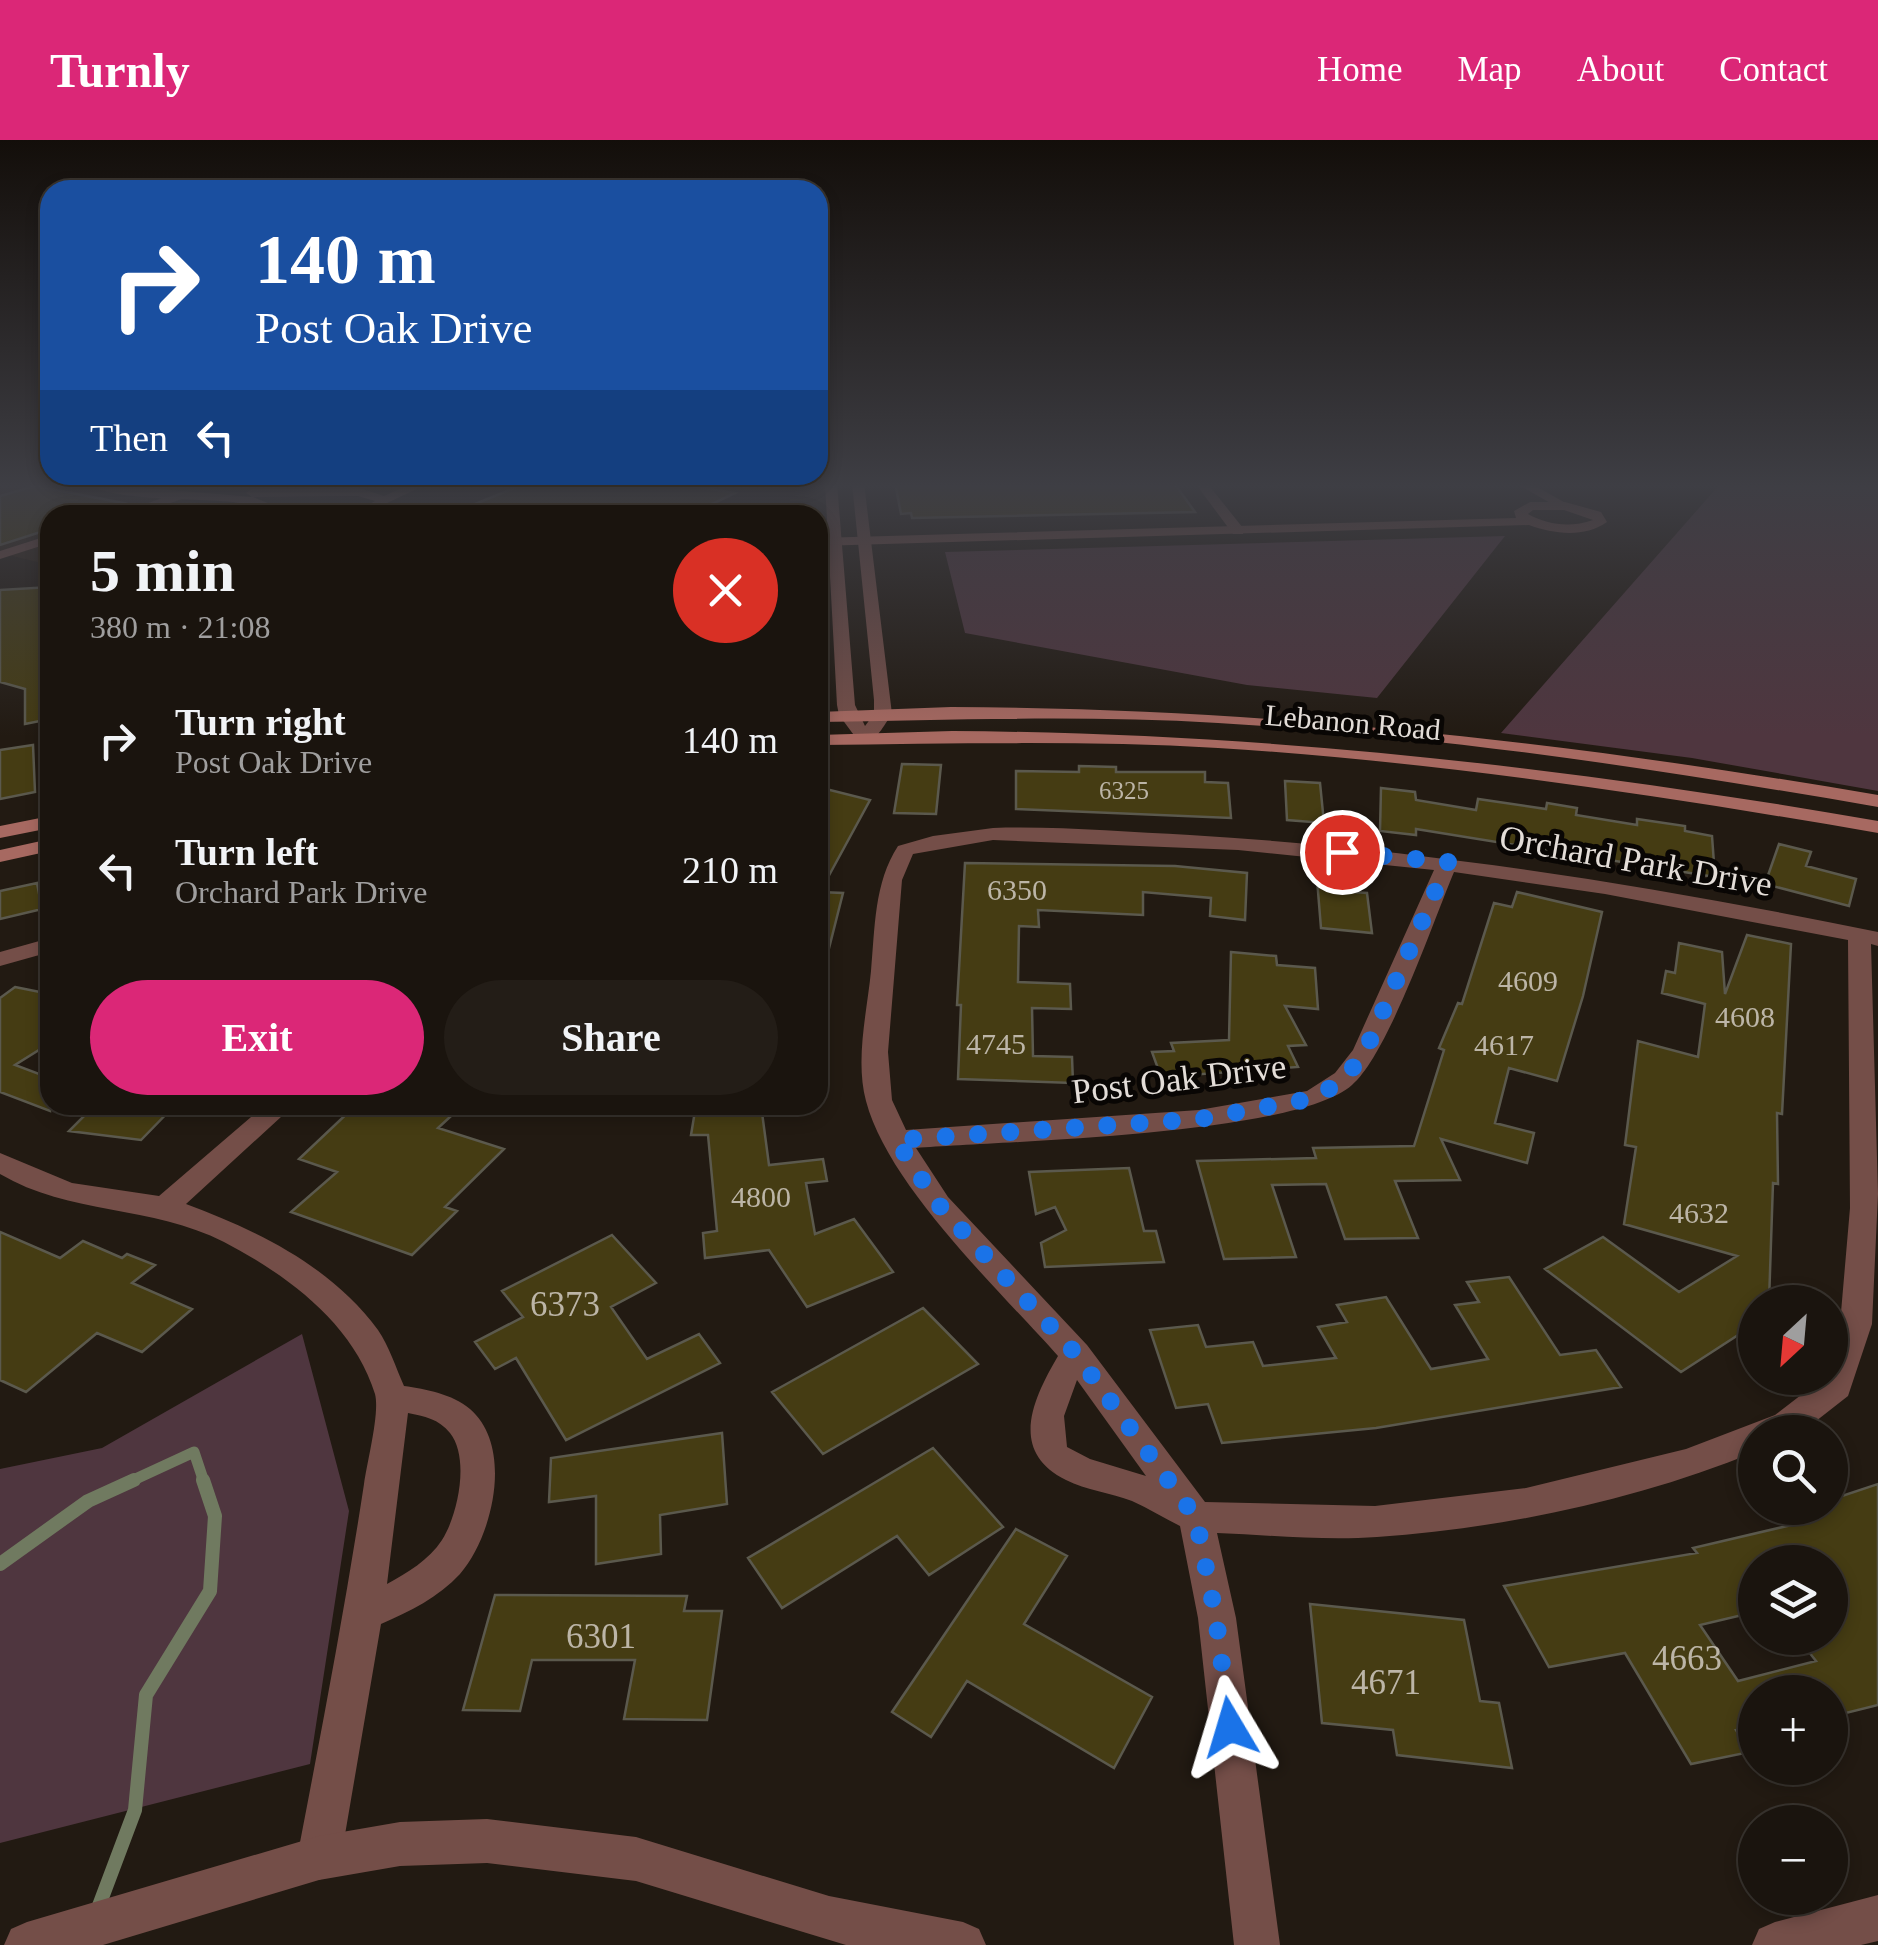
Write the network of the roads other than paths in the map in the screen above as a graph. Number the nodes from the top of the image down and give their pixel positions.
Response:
1 (832, 567) edge
2 (867, 567) edge
3 (883, 714) junction
4 (848, 715) junction
5 (828, 716) edge
6 (865, 738) junction
7 (828, 740) edge
8 (1878, 801) edge
9 (40, 824) edge
10 (1878, 827) edge
11 (0, 832) edge
12 (40, 847) edge
13 (0, 856) edge
14 (1448, 862) junction
15 (1869, 936) edge
16 (40, 948) edge
17 (0, 959) edge
18 (270, 1115) edge
19 (896, 1140) junction
20 (0, 1162) edge
21 (165, 1207) junction
22 (1871, 1210) edge
23 (1076, 1354) junction
24 (393, 1398) junction
25 (1800, 1415) edge
26 (1738, 1444) edge
27 (1196, 1518) junction
28 (364, 1613) junction
29 (320, 1858) junction
30 (1878, 1918) edge
31 (27, 1945) edge
32 (963, 1945) edge
33 (1257, 1945) edge
34 (1775, 1945) edge

1 - 4 street
2 - 3 street
3 - 4 main road, Lebanon Road
3 - 6 street
3 - 8 main road, Lebanon Road
4 - 5 main road, Lebanon Road
4 - 6 street
6 - 7 main road, Lebanon Road
6 - 10 main road, Lebanon Road
9 - 11 main road
12 - 13 main road
14 - 15 street, Orchard Park Drive
14 - 19 street, Post Oak Drive
14 - 19 street, Orchard Park Drive
15 - 22 street
16 - 17 street
18 - 21 street
19 - 23 street
20 - 21 street
21 - 24 street
22 - 25 street
23 - 27 street
23 - 27 street
24 - 28 street
24 - 28 street
26 - 27 street
27 - 33 street
28 - 29 street
29 - 31 street
29 - 32 street
30 - 34 street

